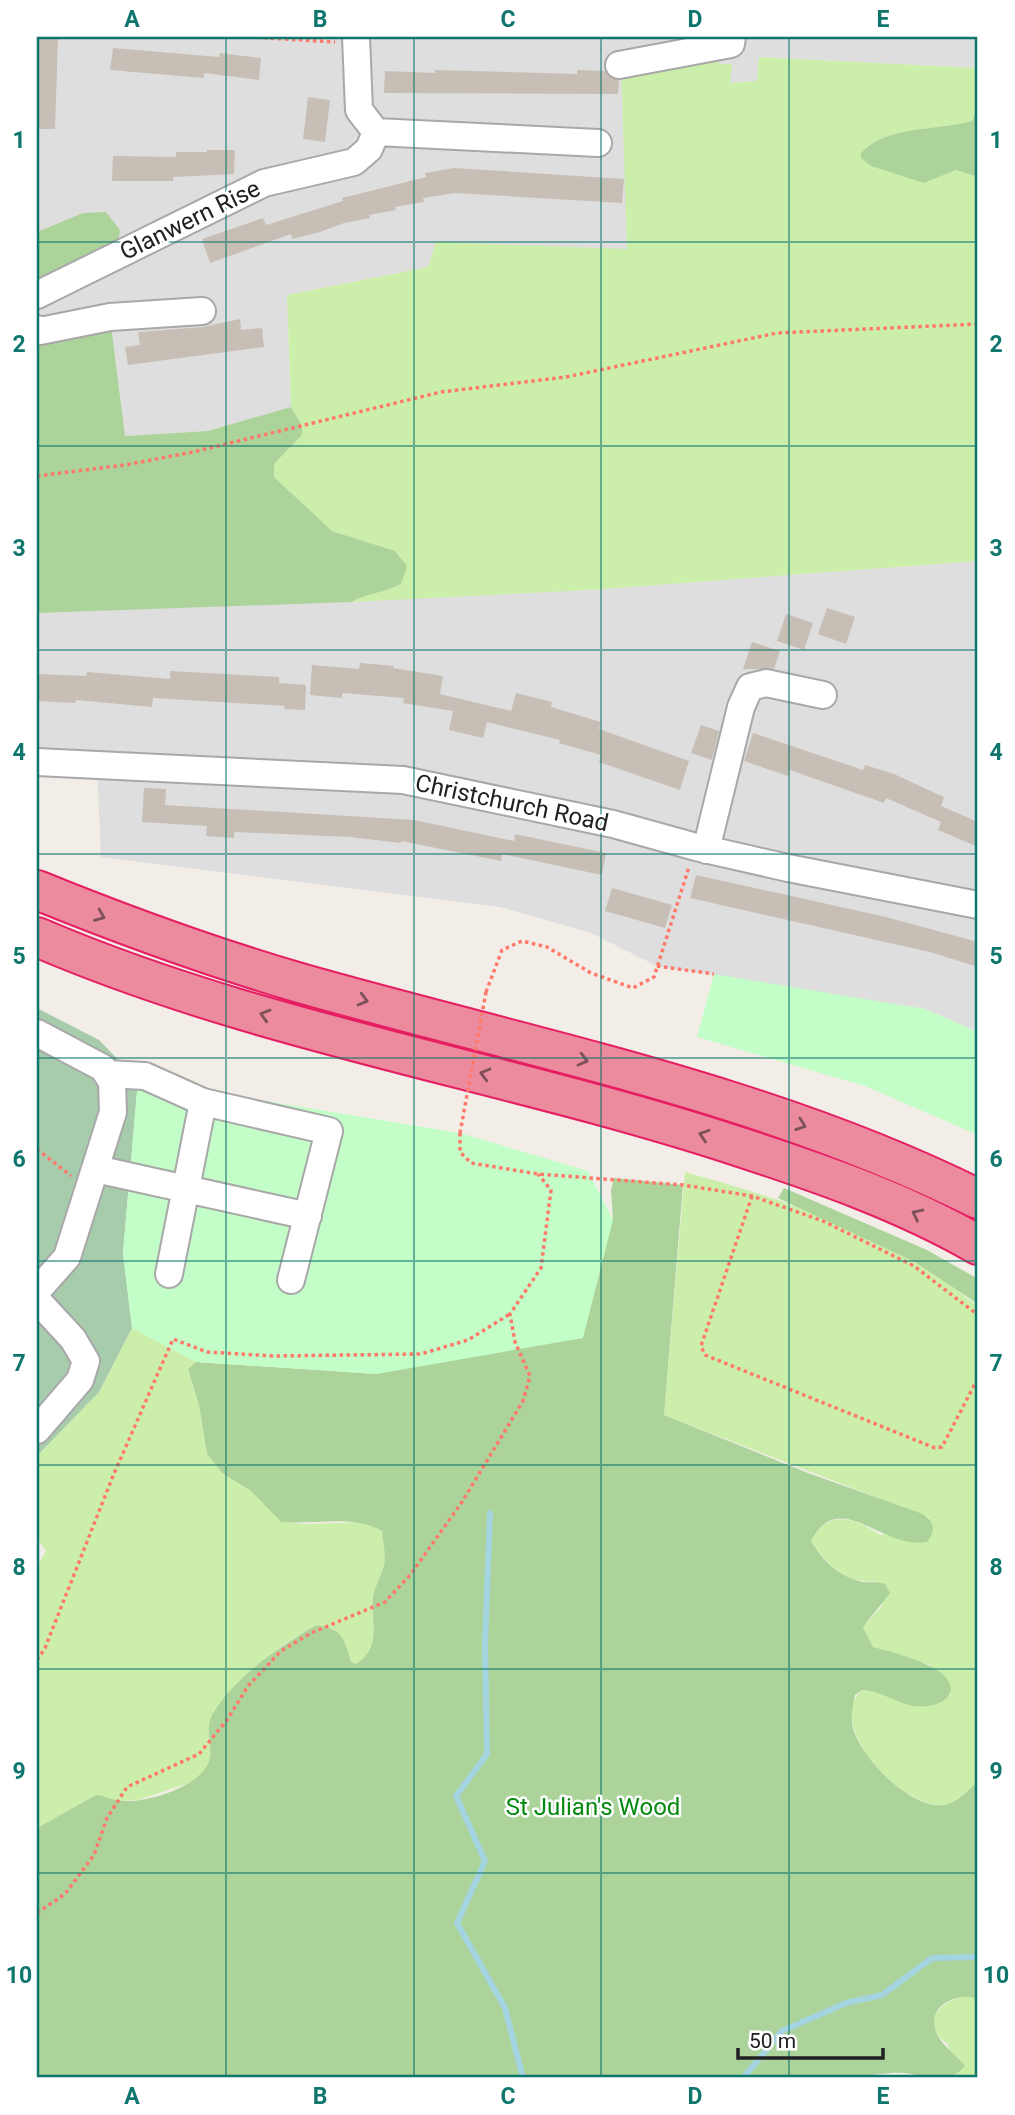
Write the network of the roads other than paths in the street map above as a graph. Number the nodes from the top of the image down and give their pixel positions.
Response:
1 (732, 37) edge
2 (356, 40) edge
3 (620, 65) dead end
4 (376, 132) junction
5 (598, 143) dead end
6 (37, 295) edge
7 (202, 311) dead end
8 (37, 329) edge
9 (822, 695) dead end
10 (37, 762) edge
11 (701, 848) junction
12 (37, 890) edge
13 (978, 905) edge
14 (37, 937) edge
15 (37, 1033) edge
16 (107, 1074) junction
17 (203, 1102) junction
18 (92, 1180) junction
19 (188, 1190) junction
20 (978, 1199) edge
21 (307, 1216) junction
22 (978, 1245) edge
23 (169, 1274) dead end
24 (291, 1280) dead end
25 (37, 1292) edge
26 (37, 1300) edge
27 (37, 1430) edge

1 - 3 street
2 - 4 street
4 - 5 street
4 - 6 street, Glanwern Rise
7 - 8 street
9 - 11 street
10 - 11 street, Christchurch Road
11 - 13 street, Christchurch Road
12 -> 20 highway
22 -> 14 highway
15 - 16 street
16 - 17 street
16 - 18 street
17 - 19 street
17 - 21 street
18 - 19 street
18 - 25 street
19 - 21 street
19 - 23 street
21 - 24 street
26 - 27 street

